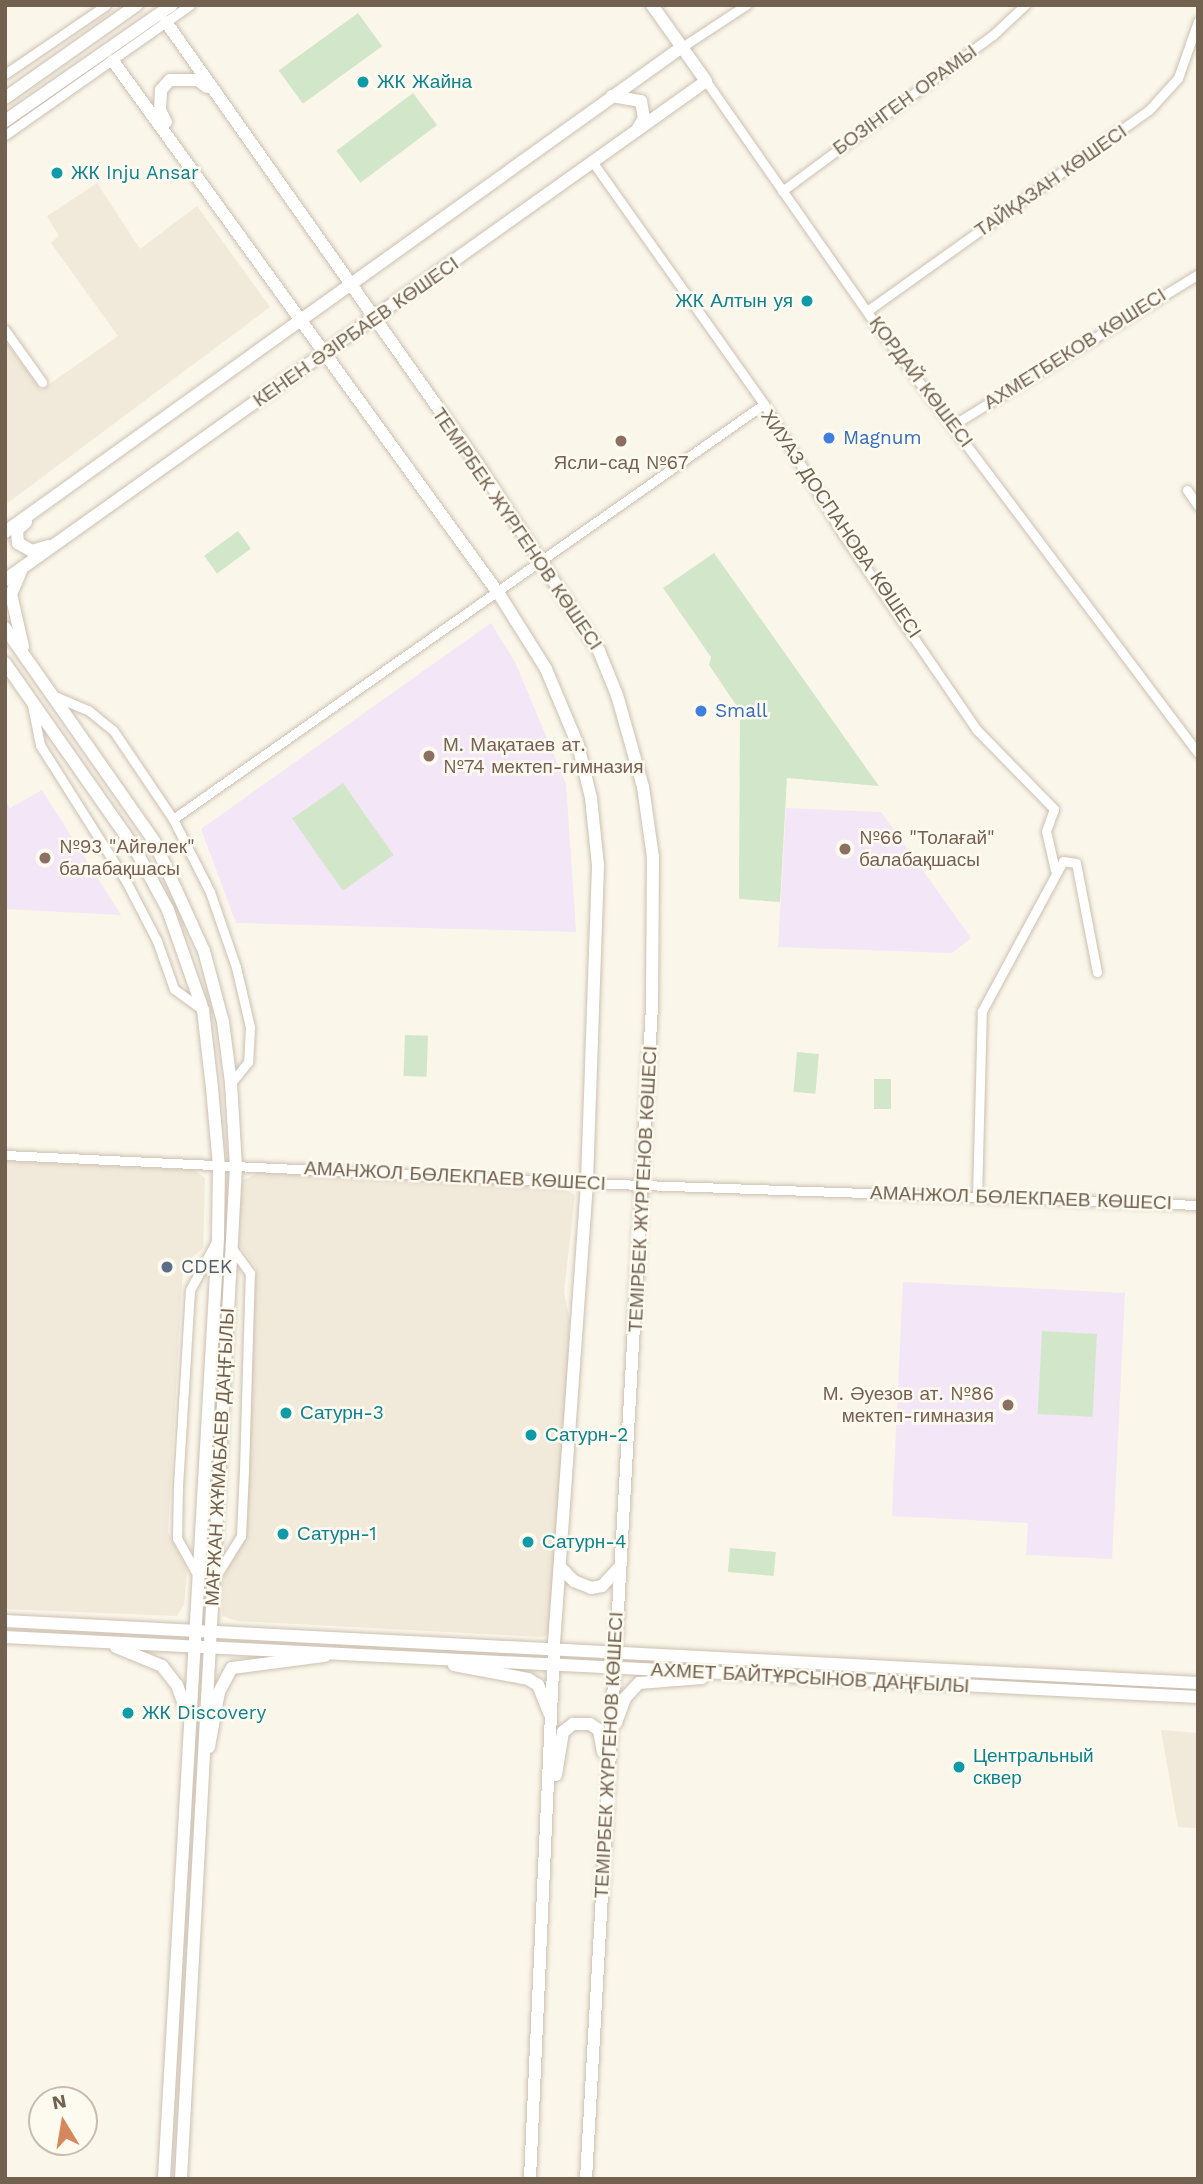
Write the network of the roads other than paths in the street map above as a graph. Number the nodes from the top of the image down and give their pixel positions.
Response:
1 (106, 5) edge
2 (137, 5) edge
3 (172, 5) edge
4 (190, 5) edge
5 (652, 5) edge
6 (746, 5) edge
7 (1025, 5) edge
8 (1198, 21) edge
9 (166, 22) junction
10 (682, 47) junction
11 (113, 61) junction
12 (5, 74) edge
13 (706, 81) junction
14 (611, 96) junction
15 (218, 97) junction
16 (5, 98) edge
17 (5, 121) edge
18 (5, 135) edge
19 (633, 136) junction
20 (179, 147) junction
21 (594, 164) junction
22 (782, 191) junction
23 (1198, 274) edge
24 (349, 283) junction
25 (867, 311) junction
26 (302, 316) junction
27 (373, 319) junction
28 (5, 330) edge
29 (327, 352) junction
30 (42, 382) dead end
31 (764, 404) junction
32 (953, 425) junction
33 (1187, 490) dead end
34 (1198, 506) edge
35 (34, 512) junction
36 (5, 525) edge
37 (5, 533) edge
38 (71, 534) junction
39 (542, 562) junction
40 (22, 568) junction
41 (5, 580) edge
42 (499, 594) junction
43 (5, 628) edge
44 (25, 657) junction
45 (5, 664) edge
46 (50, 694) junction
47 (31, 700) junction
48 (1198, 753) edge
49 (173, 819) junction
50 (1055, 870) junction
51 (1097, 972) dead end
52 (203, 1010) junction
53 (231, 1083) junction
54 (5, 1155) edge
55 (219, 1166) junction
56 (236, 1166) junction
57 (587, 1183) junction
58 (643, 1184) junction
59 (978, 1197) junction
60 (1198, 1205) edge
61 (218, 1238) junction
62 (231, 1247) junction
63 (560, 1567) junction
64 (620, 1567) junction
65 (197, 1574) junction
66 (213, 1581) junction
67 (5, 1621) edge
68 (192, 1632) junction
69 (211, 1633) junction
70 (5, 1637) edge
71 (106, 1642) junction
72 (191, 1647) junction
73 (210, 1647) junction
74 (554, 1648) junction
75 (616, 1652) junction
76 (333, 1653) junction
77 (430, 1658) junction
78 (554, 1665) junction
79 (615, 1667) junction
80 (737, 1674) junction
81 (982, 1680) junction
82 (1198, 1683) edge
83 (1198, 1697) edge
84 (188, 1715) junction
85 (551, 1718) junction
86 (610, 1736) junction
87 (204, 1760) junction
88 (545, 1827) junction
89 (604, 1836) junction
90 (164, 2179) edge
91 (181, 2179) edge
92 (530, 2179) edge
93 (586, 2179) edge

1 - 12 street
2 - 16 street
3 - 17 street
4 - 9 street
5 - 10 street, ҚОРДАЙ КӨШЕСІ
6 - 10 street
7 - 22 street, БОЗІНГЕН ОРАМЫ
8 - 25 street, ТАЙҚАЗАН КӨШЕСІ
9 - 11 street
9 - 15 street, ТЕМІРБЕК ЖҮРГЕНОВ КӨШЕСІ
10 - 13 street, ҚОРДАЙ КӨШЕСІ
10 - 14 street
11 - 18 street
11 - 20 street
13 - 19 street, КЕНЕН ӘЗІРБАЕВ КӨШЕСІ
13 - 22 street, ҚОРДАЙ КӨШЕСІ
14 - 19 street
14 - 24 street
15 - 20 street
15 - 24 street, ТЕМІРБЕК ЖҮРГЕНОВ КӨШЕСІ
19 - 21 street, КЕНЕН ӘЗІРБАЕВ КӨШЕСІ
20 - 26 street
21 - 27 street, КЕНЕН ӘЗІРБАЕВ КӨШЕСІ
21 - 31 street
22 - 25 street, ҚОРДАЙ КӨШЕСІ
23 - 32 street, АХМЕТБЕКОВ КӨШЕСІ
24 - 26 street
24 - 27 street, ТЕМІРБЕК ЖҮРГЕНОВ КӨШЕСІ
25 - 32 street, ҚОРДАЙ КӨШЕСІ
26 - 29 street
26 - 35 street
27 - 29 street, КЕНЕН ӘЗІРБАЕВ КӨШЕСІ
27 - 39 street, ТЕМІРБЕК ЖҮРГЕНОВ КӨШЕСІ
28 - 30 street
29 - 38 street, КЕНЕН ӘЗІРБАЕВ КӨШЕСІ
29 - 42 street
31 - 39 street, ХИУАЗ ДОСПАНОВА КӨШЕСІ
31 - 50 street, ХИУАЗ ДОСПАНОВА КӨШЕСІ
32 - 48 street, ҚОРДАЙ КӨШЕСІ
33 - 34 street
35 - 36 street
35 - 37 street
35 - 38 street
38 - 40 street, КЕНЕН ӘЗІРБАЕВ КӨШЕСІ
39 - 42 street, ХИУАЗ ДОСПАНОВА КӨШЕСІ
39 - 58 street, ТЕМІРБЕК ЖҮРГЕНОВ КӨШЕСІ
40 - 41 street, КЕНЕН ӘЗІРБАЕВ КӨШЕСІ
40 - 44 street
42 - 49 street, ХИУАЗ ДОСПАНОВА КӨШЕСІ
42 - 57 street
43 - 44 street, МАҒЖАН ЖҰМАБАЕВ ДАҢҒЫЛЫ
44 - 46 street, МАҒЖАН ЖҰМАБАЕВ ДАҢҒЫЛЫ
45 - 47 street, МАҒЖАН ЖҰМАБАЕВ ДАҢҒЫЛЫ
46 - 49 street
46 - 53 street, МАҒЖАН ЖҰМАБАЕВ ДАҢҒЫЛЫ
47 - 52 street, МАҒЖАН ЖҰМАБАЕВ ДАҢҒЫЛЫ
47 - 52 street
49 - 53 street
50 - 51 street
50 - 59 street
52 - 55 street, МАҒЖАН ЖҰМАБАЕВ ДАҢҒЫЛЫ
53 - 56 street, МАҒЖАН ЖҰМАБАЕВ ДАҢҒЫЛЫ
54 - 55 street, АМАНЖОЛ БӨЛЕКПАЕВ КӨШЕСІ
55 - 56 street, АМАНЖОЛ БӨЛЕКПАЕВ КӨШЕСІ
55 - 61 street, МАҒЖАН ЖҰМАБАЕВ ДАҢҒЫЛЫ
56 - 57 street, АМАНЖОЛ БӨЛЕКПАЕВ КӨШЕСІ
56 - 62 street, МАҒЖАН ЖҰМАБАЕВ ДАҢҒЫЛЫ
57 - 58 street, АМАНЖОЛ БӨЛЕКПАЕВ КӨШЕСІ
57 - 63 street
58 - 59 street, АМАНЖОЛ БӨЛЕКПАЕВ КӨШЕСІ
58 - 64 street, ТЕМІРБЕК ЖҮРГЕНОВ КӨШЕСІ
59 - 60 street, АМАНЖОЛ БӨЛЕКПАЕВ КӨШЕСІ
61 - 65 street, МАҒЖАН ЖҰМАБАЕВ ДАҢҒЫЛЫ
61 - 65 street
62 - 66 street, МАҒЖАН ЖҰМАБАЕВ ДАҢҒЫЛЫ
62 - 66 street
63 - 64 street
63 - 74 street
64 - 75 street, ТЕМІРБЕК ЖҮРГЕНОВ КӨШЕСІ
65 - 68 street, МАҒЖАН ЖҰМАБАЕВ ДАҢҒЫЛЫ
66 - 69 street, МАҒЖАН ЖҰМАБАЕВ ДАҢҒЫЛЫ
67 - 68 street, АХМЕТ БАЙТҰРСЫНОВ ДАҢҒЫЛЫ
68 - 69 street, АХМЕТ БАЙТҰРСЫНОВ ДАҢҒЫЛЫ
68 - 72 street, МАҒЖАН ЖҰМАБАЕВ ДАҢҒЫЛЫ
69 - 73 street, МАҒЖАН ЖҰМАБАЕВ ДАҢҒЫЛЫ
69 - 74 street, АХМЕТ БАЙТҰРСЫНОВ ДАҢҒЫЛЫ
70 - 71 street, АХМЕТ БАЙТҰРСЫНОВ ДАҢҒЫЛЫ
71 - 72 street, АХМЕТ БАЙТҰРСЫНОВ ДАҢҒЫЛЫ
71 - 84 street
72 - 73 street, АХМЕТ БАЙТҰРСЫНОВ ДАҢҒЫЛЫ
72 - 84 street, МАҒЖАН ЖҰМАБАЕВ ДАҢҒЫЛЫ
73 - 76 street, АХМЕТ БАЙТҰРСЫНОВ ДАҢҒЫЛЫ
73 - 87 street, МАҒЖАН ЖҰМАБАЕВ ДАҢҒЫЛЫ
74 - 75 street, АХМЕТ БАЙТҰРСЫНОВ ДАҢҒЫЛЫ
74 - 78 street
75 - 79 street, ТЕМІРБЕК ЖҮРГЕНОВ КӨШЕСІ
75 - 81 street, АХМЕТ БАЙТҰРСЫНОВ ДАҢҒЫЛЫ
76 - 77 street, АХМЕТ БАЙТҰРСЫНОВ ДАҢҒЫЛЫ
76 - 87 street
77 - 78 street, АХМЕТ БАЙТҰРСЫНОВ ДАҢҒЫЛЫ
77 - 85 street
78 - 79 street, АХМЕТ БАЙТҰРСЫНОВ ДАҢҒЫЛЫ
78 - 85 street
79 - 80 street, АХМЕТ БАЙТҰРСЫНОВ ДАҢҒЫЛЫ
79 - 86 street, ТЕМІРБЕК ЖҮРГЕНОВ КӨШЕСІ
80 - 81 street, АХМЕТ БАЙТҰРСЫНОВ ДАҢҒЫЛЫ
80 - 86 street
81 - 82 street, АХМЕТ БАЙТҰРСЫНОВ ДАҢҒЫЛЫ
81 - 83 street, АХМЕТ БАЙТҰРСЫНОВ ДАҢҒЫЛЫ
84 - 90 street, МАҒЖАН ЖҰМАБАЕВ ДАҢҒЫЛЫ
85 - 88 street
86 - 89 street, ТЕМІРБЕК ЖҮРГЕНОВ КӨШЕСІ
87 - 91 street
88 - 89 street
88 - 92 street
89 - 93 street, ТЕМІРБЕК ЖҮРГЕНОВ КӨШЕСІ

